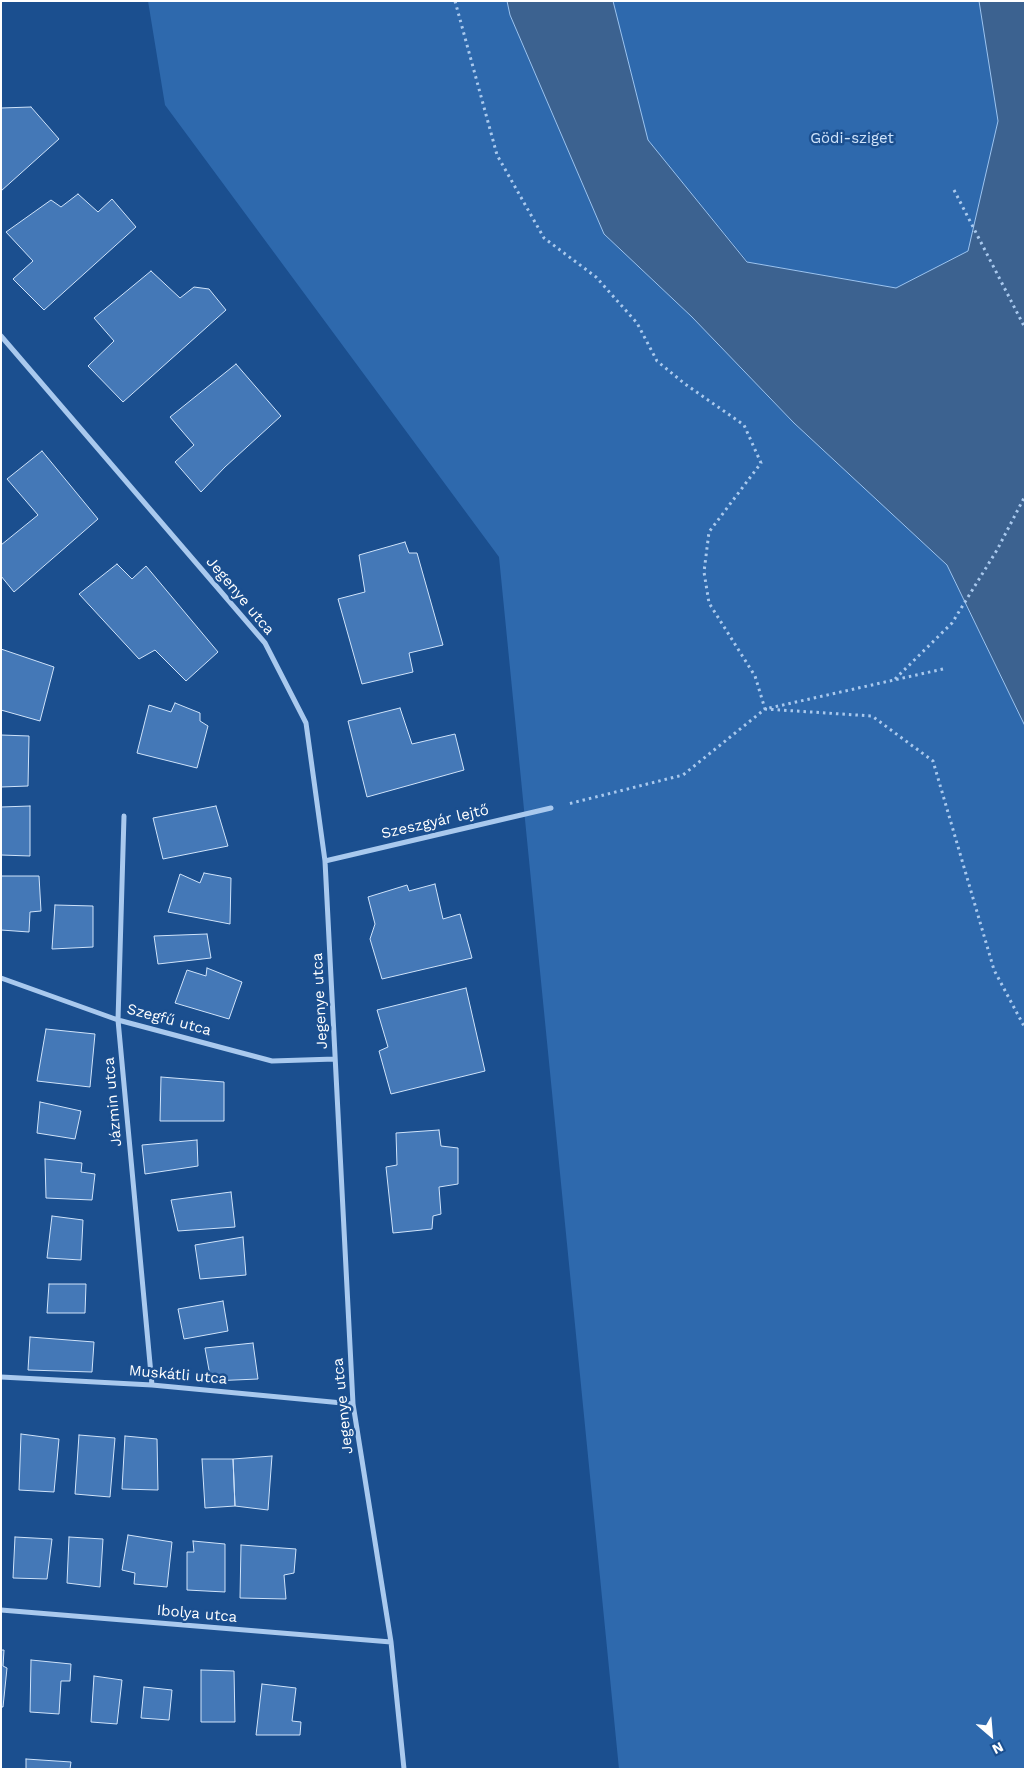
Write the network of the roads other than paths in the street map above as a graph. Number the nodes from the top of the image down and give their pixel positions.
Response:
1 (1, 336) edge
2 (551, 808) road end
3 (124, 816) dead end
4 (325, 861) junction
5 (1, 978) edge
6 (118, 1020) junction
7 (336, 1059) junction
8 (1, 1377) edge
9 (152, 1385) junction
10 (353, 1404) junction
11 (1, 1610) edge
12 (391, 1642) junction
13 (404, 1769) edge

1 - 4 street, Jegenye utca
2 - 4 street, Szeszgyár lejtő
3 - 6 street, Jázmin utca
4 - 7 street, Jegenye utca
5 - 6 street, Szegfű utca
6 - 7 street, Szegfű utca
6 - 9 street, Jázmin utca
7 - 10 street, Jegenye utca
8 - 9 street, Muskátli utca
9 - 10 street, Muskátli utca
10 - 12 street, Jegenye utca
11 - 12 street, Ibolya utca
12 - 13 street, Jegenye utca

